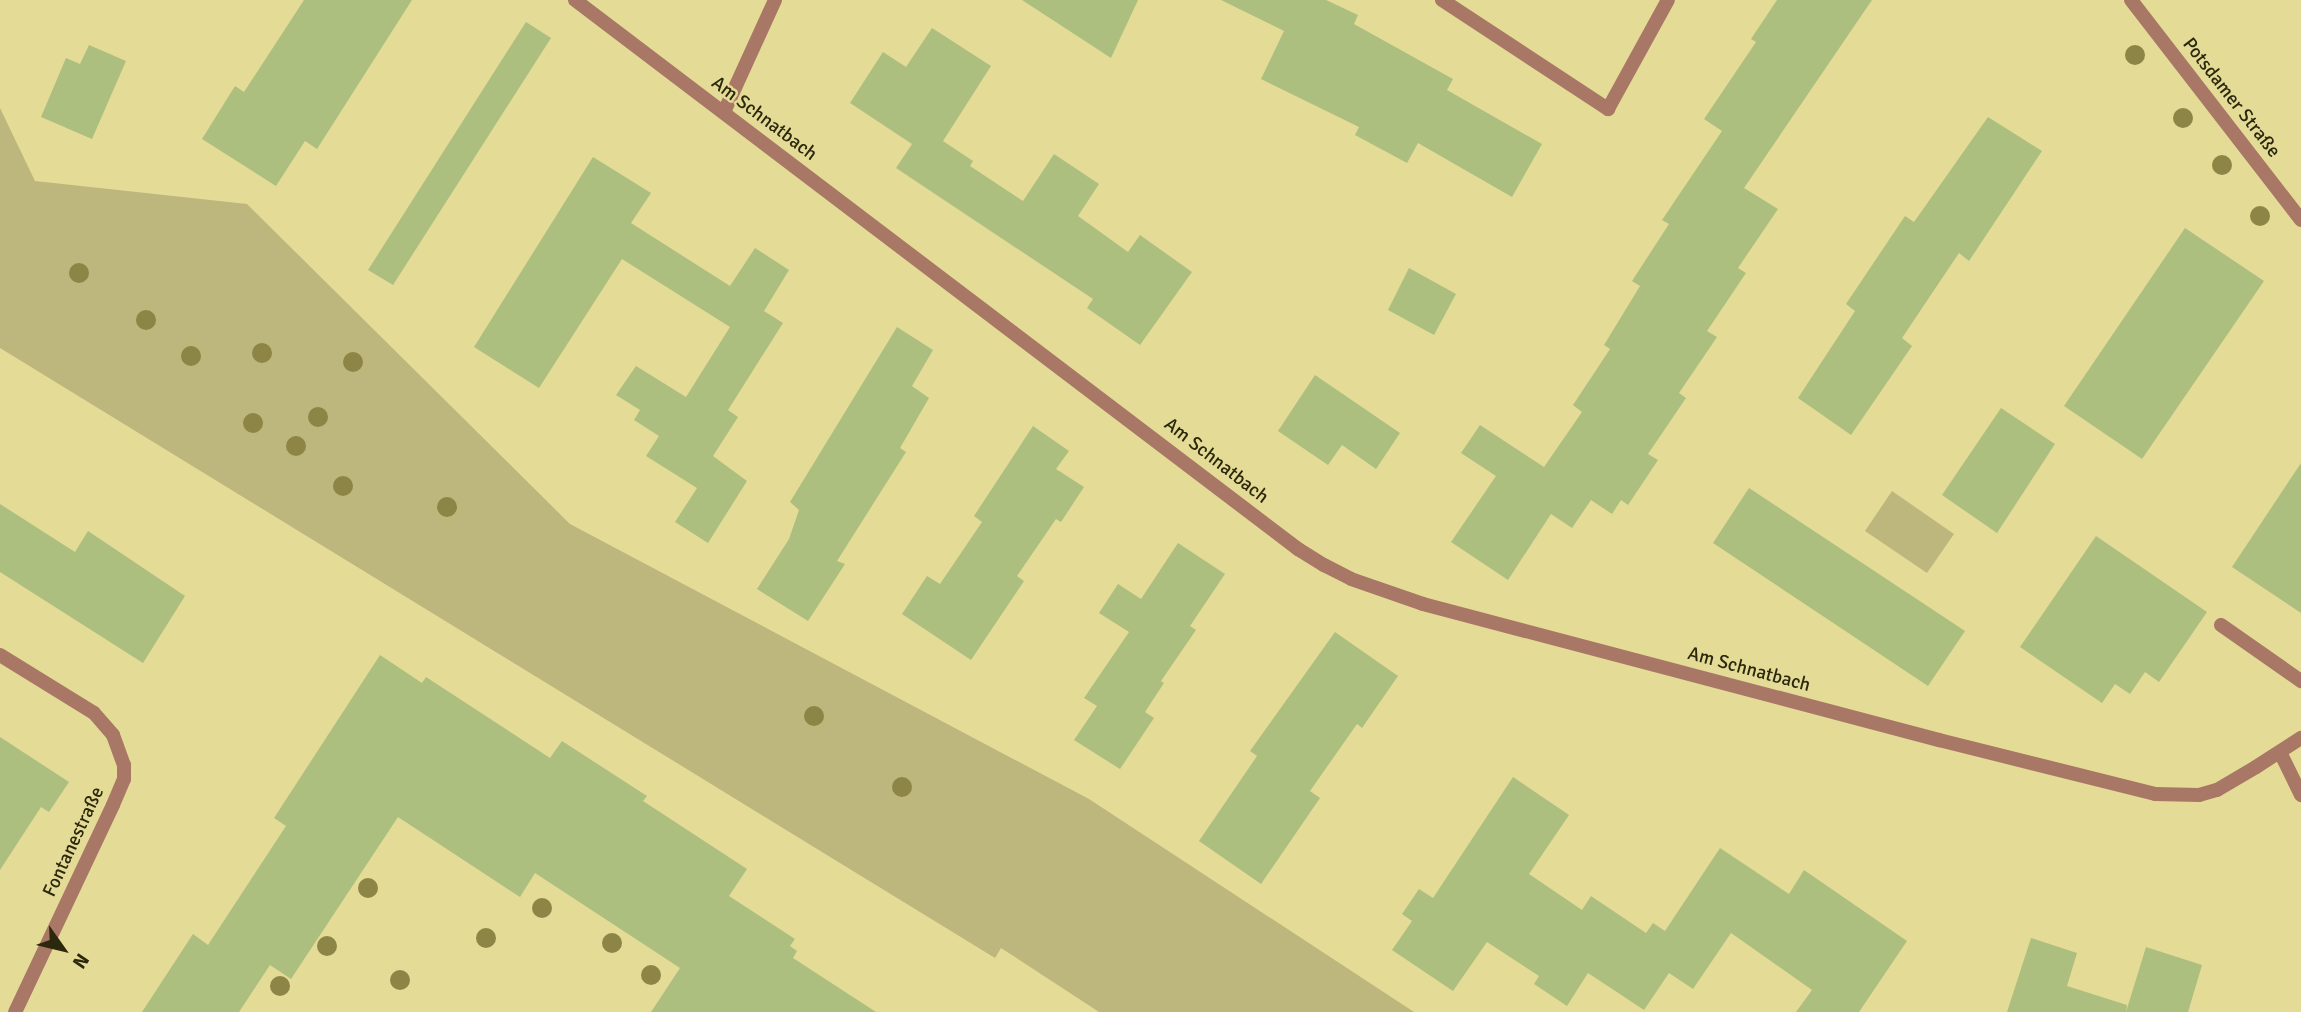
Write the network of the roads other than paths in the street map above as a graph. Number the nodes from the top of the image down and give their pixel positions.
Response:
1 (575, 0) edge
2 (775, 0) edge
3 (1442, 0) edge
4 (1668, 0) edge
5 (2131, 0) edge
6 (724, 113) junction
7 (2301, 220) edge
8 (2221, 625) dead end
9 (0, 655) edge
10 (2301, 681) edge
11 (2301, 738) edge
12 (2280, 752) junction
13 (2301, 795) edge
14 (15, 1012) edge

1 - 6 street, Am Schnatbach
2 - 6 street
3 - 4 street
5 - 7 street, Potsdamer Straße
6 - 12 street, Am Schnatbach
8 - 10 street
9 - 14 street, Fontanestraße
11 - 12 street
12 - 13 street

